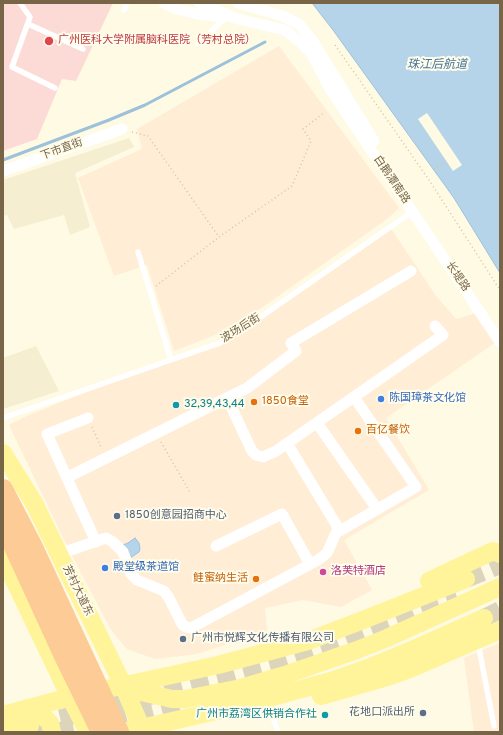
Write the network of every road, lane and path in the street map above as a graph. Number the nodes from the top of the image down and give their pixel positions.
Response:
1 (20, 3) edge
2 (127, 3) edge
3 (164, 3) edge
4 (199, 3) edge
5 (240, 3) edge
6 (268, 3) edge
7 (124, 10) dead end
8 (226, 17) junction
9 (287, 18) junction
10 (238, 19) junction
11 (28, 24) junction
12 (198, 44) dead end
13 (335, 45) dead end
14 (83, 49) dead end
15 (55, 88) dead end
16 (325, 112) dead end
17 (121, 129) joint
18 (446, 161) dead end
19 (434, 169) dead end
20 (3, 171) edge
21 (412, 212) junction
22 (219, 237) junction
23 (138, 252) dead end
24 (411, 270) dead end
25 (150, 290) junction
26 (500, 290) edge
27 (434, 326) dead end
28 (500, 342) edge
29 (170, 360) junction
30 (354, 397) junction
31 (227, 398) junction
32 (3, 418) edge
33 (88, 418) joint
34 (317, 423) junction
35 (156, 434) junction
36 (287, 443) junction
37 (3, 453) edge
38 (107, 458) junction
39 (68, 477) junction
40 (3, 489) edge
41 (192, 494) dead end
42 (376, 509) junction
43 (3, 523) edge
44 (340, 531) junction
45 (96, 542) junction
46 (216, 546) dead end
47 (498, 551) edge
48 (59, 554) junction
49 (3, 556) edge
50 (310, 564) junction
51 (466, 579) tunnel mouth
52 (500, 587) edge
53 (484, 618) tunnel mouth
54 (500, 630) tunnel mouth
55 (477, 641) junction
56 (123, 685) junction
57 (70, 697) junction
58 (270, 710) junction
59 (3, 714) edge
60 (28, 717) junction
61 (181, 719) junction
62 (494, 726) dead end
63 (143, 730) edge
64 (5, 732) edge
65 (52, 732) edge
66 (88, 732) edge
67 (101, 732) edge
68 (119, 732) edge
69 (123, 732) edge
70 (278, 732) edge

1 - 11 lane
2 - 7 lane
3 - 8 street
4 - 10 street, 白鹅潭南路
5 - 9 street, 白鹅潭南路
6 - 9 street
8 - 10 street
8 - 12 lane
9 - 21 street, 白鹅潭南路
10 - 21 street, 白鹅潭南路
11 - 14 lane
11 - 15 lane
13 - 26 path
16 - 22 path
17 - 20 street, 下市直街
17 - 22 path
18 - 19 path
21 - 28 street, 长堤路
21 - 29 lane, 波场后街
22 - 25 path
23 - 25 lane
24 - 31 street
25 - 29 lane
27 - 30 street
29 - 32 lane, 波场后街
30 - 34 street
30 - 42 street
31 - 35 street
31 - 36 street
33 - 38 path
33 - 39 street
34 - 36 street
34 - 42 street
35 - 38 street
35 - 41 path
36 - 44 street
37 - 48 main road, 芳村大道东
38 - 39 street
39 - 45 street
40 - 68 highway, 芳村大道东
42 - 44 street
43 - 67 highway
44 - 50 street
45 - 48 street
45 - 50 street
46 - 50 street
47 - 56 main road
48 - 56 main road, 芳村大道东
49 - 57 main road
51 - 56 main road
52 - 56 main road
53 - 61 main road
54 - 55 main road
55 - 58 main road
55 - 62 lane
56 - 57 main road
56 - 63 main road, 芳村大道东
57 - 60 main road
57 - 66 main road
58 - 61 main road
58 - 70 lane
59 - 60 main road
60 - 64 main road
60 - 65 main road
61 - 63 main road
63 - 69 main road

